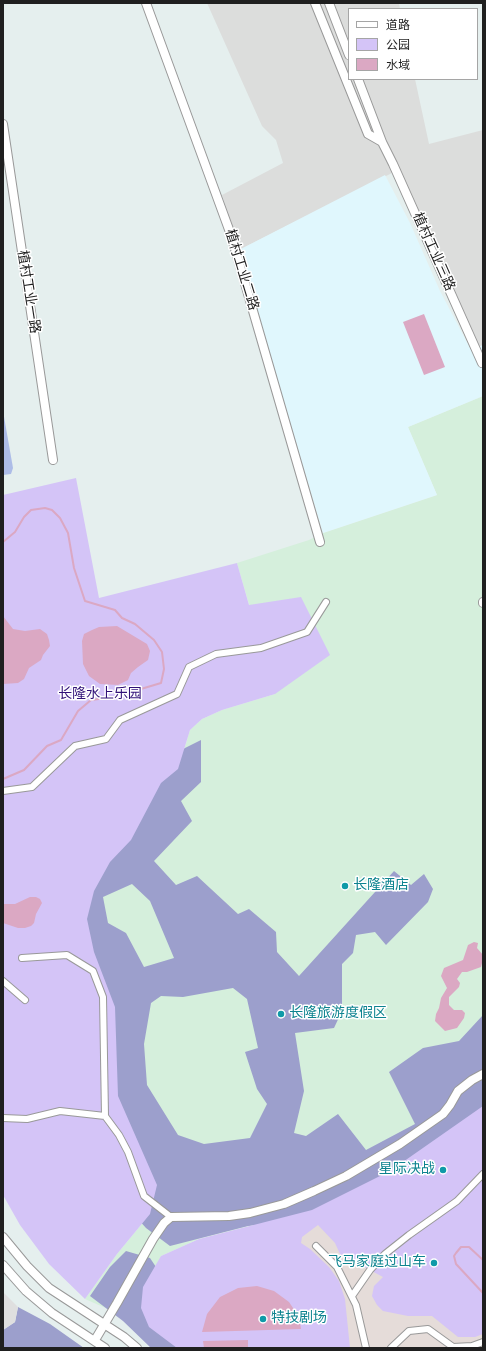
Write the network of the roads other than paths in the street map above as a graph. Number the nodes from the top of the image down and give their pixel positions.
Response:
1 (146, 3) edge
2 (315, 3) edge
3 (329, 3) edge
4 (348, 52) edge
5 (358, 80) edge
6 (3, 124) edge
7 (382, 142) junction
8 (482, 363) edge
9 (53, 460) dead end
10 (320, 542) dead end
11 (326, 602) dead end
12 (3, 791) edge
13 (22, 958) dead end
14 (3, 981) edge
15 (25, 1000) dead end
16 (483, 1074) edge
17 (105, 1116) junction
18 (3, 1118) edge
19 (483, 1174) edge
20 (171, 1217) junction
21 (3, 1237) edge
22 (316, 1246) dead end
23 (3, 1265) edge
24 (352, 1296) junction
25 (105, 1324) junction
26 (95, 1340) junction
27 (483, 1342) edge
28 (105, 1348) edge
29 (137, 1348) edge
30 (366, 1348) edge
31 (391, 1348) edge

1 - 10 street, 植村工业二路
2 - 7 street, 植村工业三路
3 - 4 street
5 - 7 street, 植村工业三路
6 - 9 street, 植村工业一路
7 - 8 street, 植村工业三路
11 - 12 street
13 - 17 street
14 - 15 street
16 - 20 street
17 - 18 street
17 - 20 street
19 - 24 street
20 - 25 street
21 - 25 street
22 - 24 street
23 - 26 street
24 - 30 street
25 - 26 street
25 - 29 street
26 - 28 street
27 - 31 street

